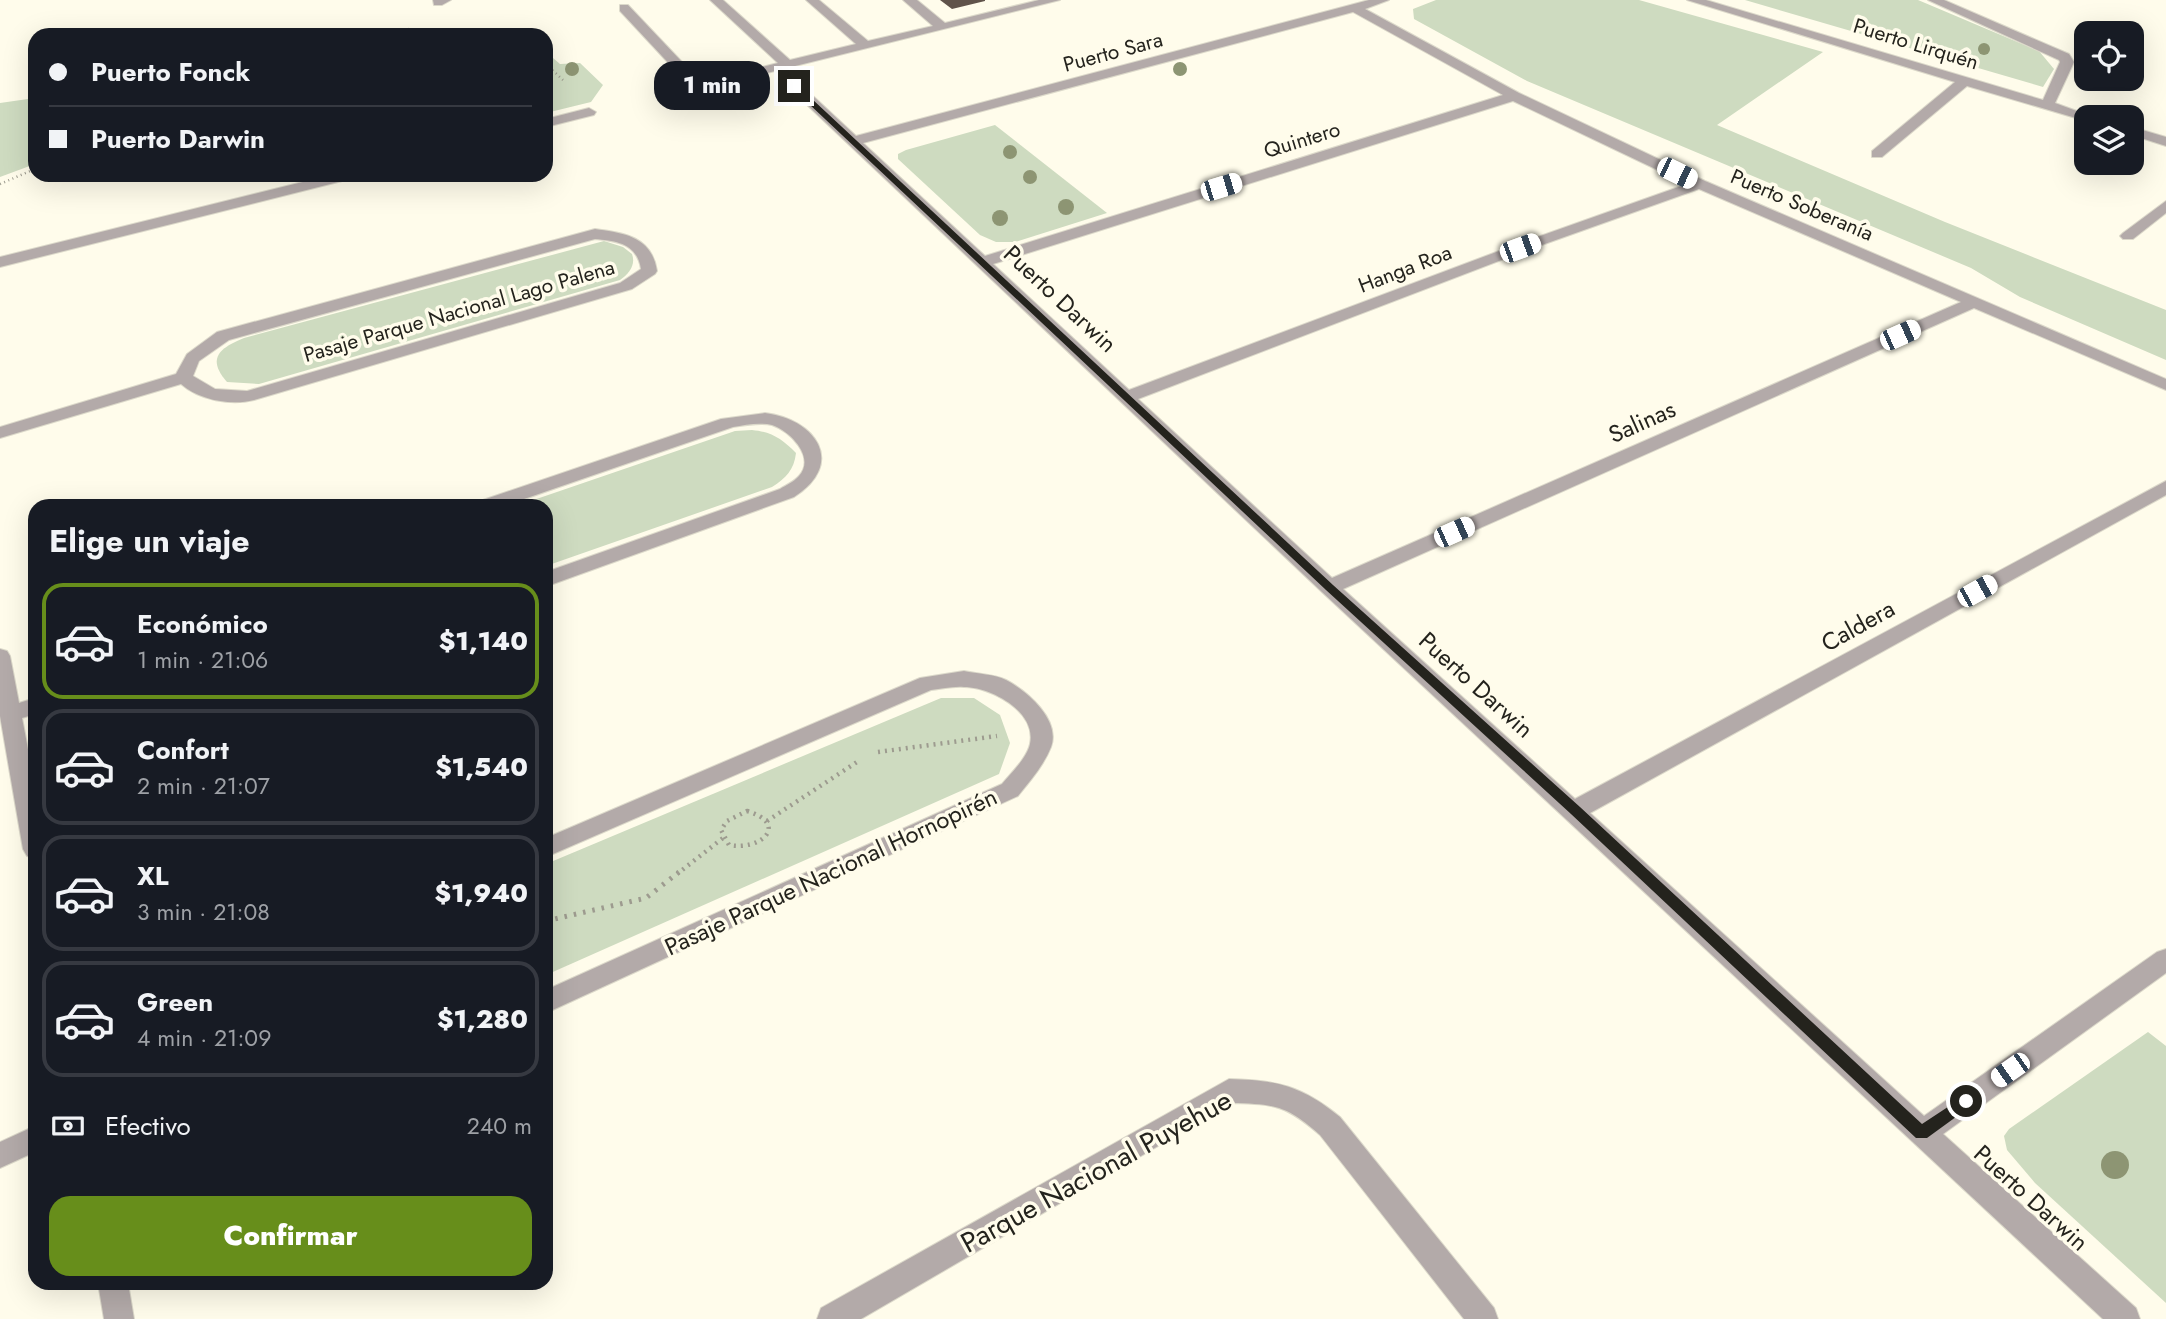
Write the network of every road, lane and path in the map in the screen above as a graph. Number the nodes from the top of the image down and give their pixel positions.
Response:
1 (716, 0) edge
2 (812, 0) edge
3 (909, 0) edge
4 (1054, 0) edge
5 (1383, 0) edge
6 (1693, 0) edge
7 (1934, 0) edge
8 (624, 8) dead end
9 (1355, 8) junction
10 (943, 27) junction
11 (866, 46) junction
12 (781, 66) junction
13 (1964, 80) junction
14 (698, 86) junction
15 (663, 95) dead end
16 (1514, 96) junction
17 (2047, 106) junction
18 (589, 112) dead end
19 (2074, 114) edge
20 (553, 121) edge
21 (2144, 135) edge
22 (853, 141) junction
23 (2166, 142) edge
24 (1877, 154) dead end
25 (28, 172) edge
26 (321, 182) edge
27 (0, 184) edge
28 (1700, 184) junction
29 (2166, 205) edge
30 (2127, 236) dead end
31 (0, 262) edge
32 (982, 262) junction
33 (1975, 302) junction
34 (184, 377) junction
35 (2166, 385) edge
36 (1127, 397) junction
37 (0, 433) edge
38 (2166, 487) edge
39 (504, 499) edge
40 (553, 577) edge
41 (1329, 587) junction
42 (0, 656) edge
43 (28, 708) edge
44 (10, 714) junction
45 (1041, 730) junction
46 (1575, 810) junction
47 (28, 811) edge
48 (767, 821) junction
49 (723, 838) junction
50 (553, 845) edge
51 (553, 919) edge
52 (2166, 959) edge
53 (553, 999) edge
54 (1922, 1133) junction
55 (28, 1142) edge
56 (0, 1155) edge
57 (114, 1290) edge
58 (120, 1319) edge
59 (832, 1319) edge
60 (1483, 1319) edge
61 (2125, 1319) edge

1 - 12 street, Puerto Darwin
2 - 11 street
3 - 10 street
4 - 10 street
5 - 9 street, Puerto Sara
6 - 13 street, Puerto Lirquén
7 - 17 street
8 - 14 street
9 - 16 street, Puerto Soberanía
9 - 22 street, Puerto Sara
10 - 11 street
11 - 12 street
12 - 14 street
12 - 22 street, Puerto Darwin
13 - 17 street, Puerto Lirquén
13 - 24 street
14 - 15 street
16 - 28 street, Puerto Soberanía
16 - 32 street, Quintero
17 - 19 street, Puerto Lirquén
18 - 20 street
21 - 23 street
22 - 32 street, Puerto Darwin
25 - 27 path
26 - 31 street
28 - 33 street, Puerto Soberanía
28 - 36 street, Hanga Roa
29 - 30 street
32 - 36 street, Puerto Darwin
33 - 35 street, Puerto Soberanía
33 - 41 street, Salinas
34 - 34 street, Pasaje Parque Nacional Lago Palena
34 - 37 street
36 - 41 street, Puerto Darwin
38 - 46 street, Caldera
39 - 40 street
41 - 46 street, Puerto Darwin
42 - 44 street
43 - 44 street
44 - 47 street
45 - 48 path
45 - 50 street
45 - 53 street, Pasaje Parque Nacional Hornopirén
46 - 54 street, Puerto Darwin
48 - 49 path
48 - 49 path
49 - 51 path
52 - 54 street
54 - 61 street, Puerto Darwin
55 - 56 street
57 - 58 street
59 - 60 street, Parque Nacional Puyehue

